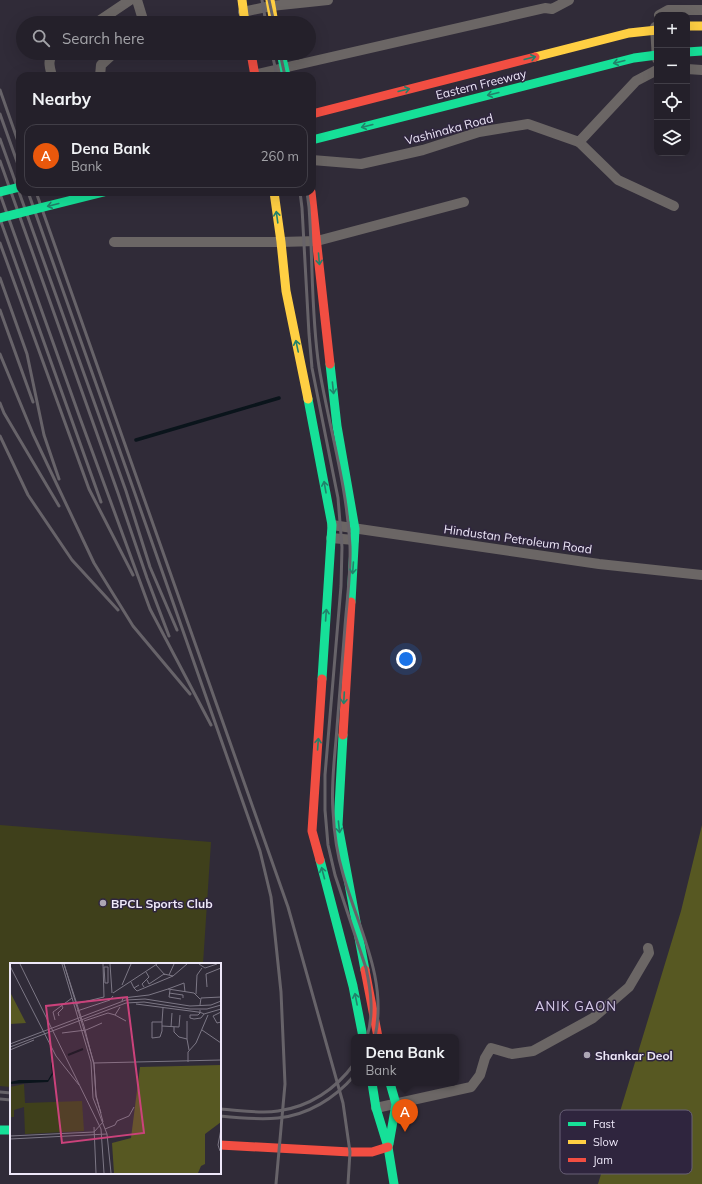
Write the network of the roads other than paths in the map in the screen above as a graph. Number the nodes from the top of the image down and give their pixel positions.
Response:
1 (130, 0) edge
2 (137, 0) edge
3 (242, 0) edge
4 (328, 0) edge
5 (553, 0) edge
6 (569, 0) edge
7 (270, 3) edge
8 (545, 8) junction
9 (702, 10) edge
10 (243, 12) junction
11 (664, 12) edge
12 (106, 16) edge
13 (142, 16) edge
14 (244, 16) edge
15 (273, 16) edge
16 (690, 26) edge
17 (702, 26) edge
18 (654, 30) edge
19 (690, 51) edge
20 (702, 51) edge
21 (654, 55) edge
22 (49, 60) edge
23 (105, 60) edge
24 (252, 60) edge
25 (282, 60) edge
26 (690, 69) edge
27 (702, 70) edge
28 (51, 72) edge
29 (100, 72) edge
30 (253, 72) edge
31 (285, 72) edge
32 (654, 72) edge
33 (316, 113) edge
34 (316, 139) edge
35 (579, 142) junction
36 (316, 160) edge
37 (16, 188) edge
38 (0, 192) edge
39 (88, 196) edge
40 (275, 196) edge
41 (311, 196) edge
42 (464, 202) dead end
43 (674, 206) dead end
44 (0, 218) edge
45 (317, 241) junction
46 (114, 242) dead end
47 (281, 242) junction
48 (332, 526) junction
49 (355, 529) junction
50 (331, 538) junction
51 (354, 540) junction
52 (702, 575) edge
53 (648, 948) dead end
54 (362, 1034) edge
55 (377, 1034) edge
56 (372, 1086) edge
57 (391, 1086) edge
58 (396, 1104) junction
59 (376, 1108) junction
60 (221, 1145) edge
61 (388, 1147) junction
62 (394, 1184) edge

1 - 12 street
2 - 13 street
3 - 10 main road
4 - 7 street
5 - 8 street
6 - 8 street
7 - 10 street
7 - 15 main road
8 - 31 street
9 - 11 street
10 - 14 main road
16 - 17 main road
33 -> 18 main road, Eastern Freeway, bridge
19 - 20 main road
21 -> 34 main road, Eastern Freeway, bridge
22 - 28 street
23 - 29 street
24 - 30 main road
25 - 31 main road
26 - 27 street
32 - 35 street
35 - 36 street, Vashinaka Road
35 - 43 street
37 - 38 main road, bridge
39 -> 44 main road, bridge
47 -> 40 main road
41 - 45 main road
42 - 45 street
45 - 47 street
45 -> 49 main road
46 - 47 street
48 -> 47 main road
48 - 49 street, Hindustan Petroleum Road
48 - 50 main road
49 - 51 main road
49 - 52 street, Hindustan Petroleum Road
50 - 51 street
54 -> 50 main road
51 -> 55 main road
53 - 58 street
56 - 59 main road
57 - 58 main road
58 - 59 street
58 - 61 main road
59 - 61 main road
60 - 61 main road
61 - 62 main road

